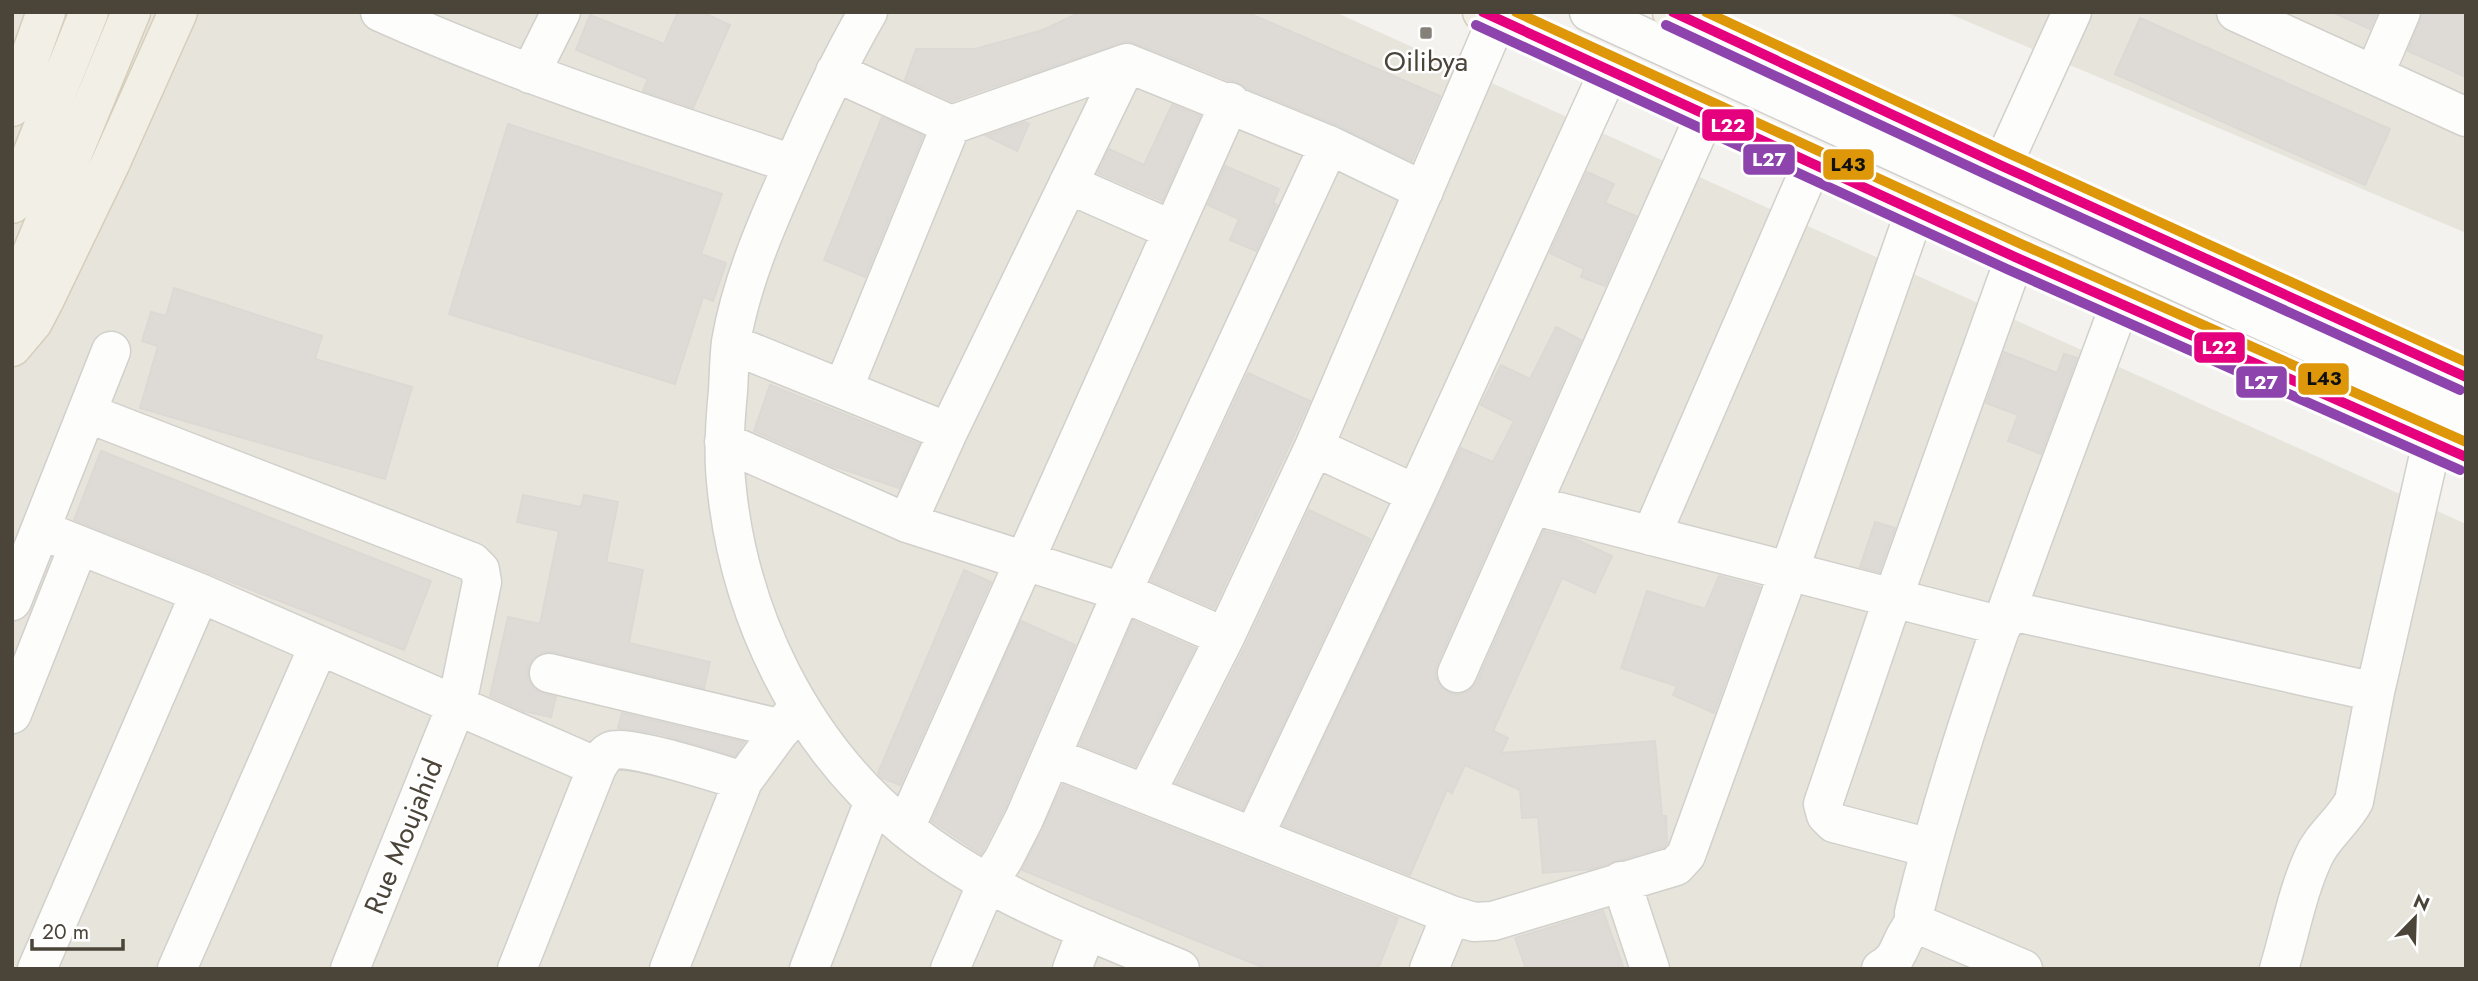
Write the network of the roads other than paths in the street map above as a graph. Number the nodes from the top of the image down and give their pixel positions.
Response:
1 (46, 12) edge
2 (89, 12) edge
3 (131, 12) edge
4 (178, 12) edge
5 (380, 12) edge
6 (561, 12) edge
7 (868, 12) edge
8 (1589, 12) edge
9 (1672, 12) edge
10 (2072, 12) edge
11 (2236, 12) edge
12 (2400, 12) edge
13 (1490, 16) edge
14 (1712, 24) edge
15 (1127, 63) junction
16 (1609, 71) junction
17 (835, 72) junction
18 (530, 74) junction
19 (2374, 75) junction
20 (1230, 102) junction
21 (12, 107) edge
22 (1704, 115) junction
23 (2466, 117) edge
24 (951, 125) junction
25 (1329, 145) junction
26 (793, 164) junction
27 (1812, 164) junction
28 (2002, 166) junction
29 (1068, 184) junction
30 (1424, 191) junction
31 (12, 204) edge
32 (1915, 211) junction
33 (1172, 230) junction
34 (2015, 257) junction
35 (12, 301) edge
36 (2120, 304) junction
37 (731, 344) junction
38 (12, 347) edge
39 (111, 351) dead end
40 (2466, 377) edge
41 (843, 389) junction
42 (87, 413) junction
43 (2466, 414) edge
44 (948, 432) junction
45 (724, 442) junction
46 (2432, 442) junction
47 (1314, 447) junction
48 (2466, 457) edge
49 (1416, 494) junction
50 (1532, 505) junction
51 (907, 523) junction
52 (41, 530) junction
53 (1651, 536) junction
54 (79, 545) junction
55 (1022, 561) junction
56 (1789, 571) junction
57 (1122, 592) junction
58 (200, 593) junction
59 (1893, 598) junction
60 (12, 601) edge
61 (2005, 618) junction
62 (1225, 637) junction
63 (319, 645) junction
64 (549, 673) dead end
65 (1457, 673) dead end
66 (2375, 692) junction
67 (457, 704) junction
68 (12, 714) edge
69 (790, 717) junction
70 (1052, 757) junction
71 (597, 767) junction
72 (743, 781) junction
73 (1146, 793) junction
74 (874, 801) junction
75 (905, 828) junction
76 (1254, 836) junction
77 (1930, 848) junction
78 (1621, 881) junction
79 (987, 883) junction
80 (1451, 915) junction
81 (1914, 923) junction
82 (1087, 930) junction
83 (37, 969) edge
84 (177, 969) edge
85 (350, 969) edge
86 (517, 969) edge
87 (669, 969) edge
88 (809, 969) edge
89 (950, 969) edge
90 (1072, 969) edge
91 (1180, 969) edge
92 (1429, 969) edge
93 (1650, 969) edge
94 (1881, 969) edge
95 (2024, 969) edge
96 (2279, 969) edge

1 - 21 main road
2 - 31 main road
3 - 35 main road
4 - 38 main road
5 - 18 street
6 - 18 street
7 - 17 street
8 - 43 street
9 - 14 main road
10 - 28 street
11 - 19 street
12 - 19 street
13 - 16 main road
13 - 30 street
14 - 28 main road
15 - 20 street
15 - 24 street
15 - 29 street
16 - 22 main road
16 - 49 street
17 - 24 street
17 - 26 street
18 - 26 street
19 - 23 street
20 - 25 street
20 - 33 street
22 - 27 main road
22 - 50 street
24 - 41 street
25 - 30 street
25 - 57 street
26 - 37 street
27 - 32 main road
27 - 53 street
28 - 40 main road
29 - 33 street
29 - 44 street
30 - 47 street
32 - 34 main road
32 - 56 street
33 - 55 street
34 - 36 main road
34 - 59 street
36 - 46 main road
36 - 61 street
37 - 41 street
37 - 45 street
39 - 42 street
41 - 44 street
42 - 52 street
42 - 67 street, Rue Moujahid
44 - 51 street
45 - 51 street
45 - 69 street
46 - 48 main road
46 - 66 street
47 - 49 street
47 - 62 street
49 - 76 street
50 - 53 street
50 - 65 street
51 - 55 street
52 - 54 street
52 - 60 street
53 - 56 street
54 - 58 street
54 - 68 street
55 - 57 street
55 - 75 street
56 - 59 street
56 - 78 street
57 - 62 street
57 - 70 street
58 - 63 street
58 - 83 street
59 - 61 street
59 - 77 street
61 - 66 street
61 - 77 street
62 - 73 street
63 - 67 street
63 - 84 street
64 - 69 street
66 - 96 street
67 - 71 street
67 - 85 street, Rue Moujahid
69 - 72 street
69 - 74 street
70 - 73 street
70 - 79 street
71 - 72 street
71 - 86 street
72 - 87 street
73 - 76 street
74 - 75 street
74 - 88 street
75 - 79 street
76 - 80 street
77 - 81 street
78 - 80 street
78 - 93 street
79 - 82 street
79 - 89 street
80 - 92 street
81 - 94 street
81 - 95 street
82 - 90 street
82 - 91 street

